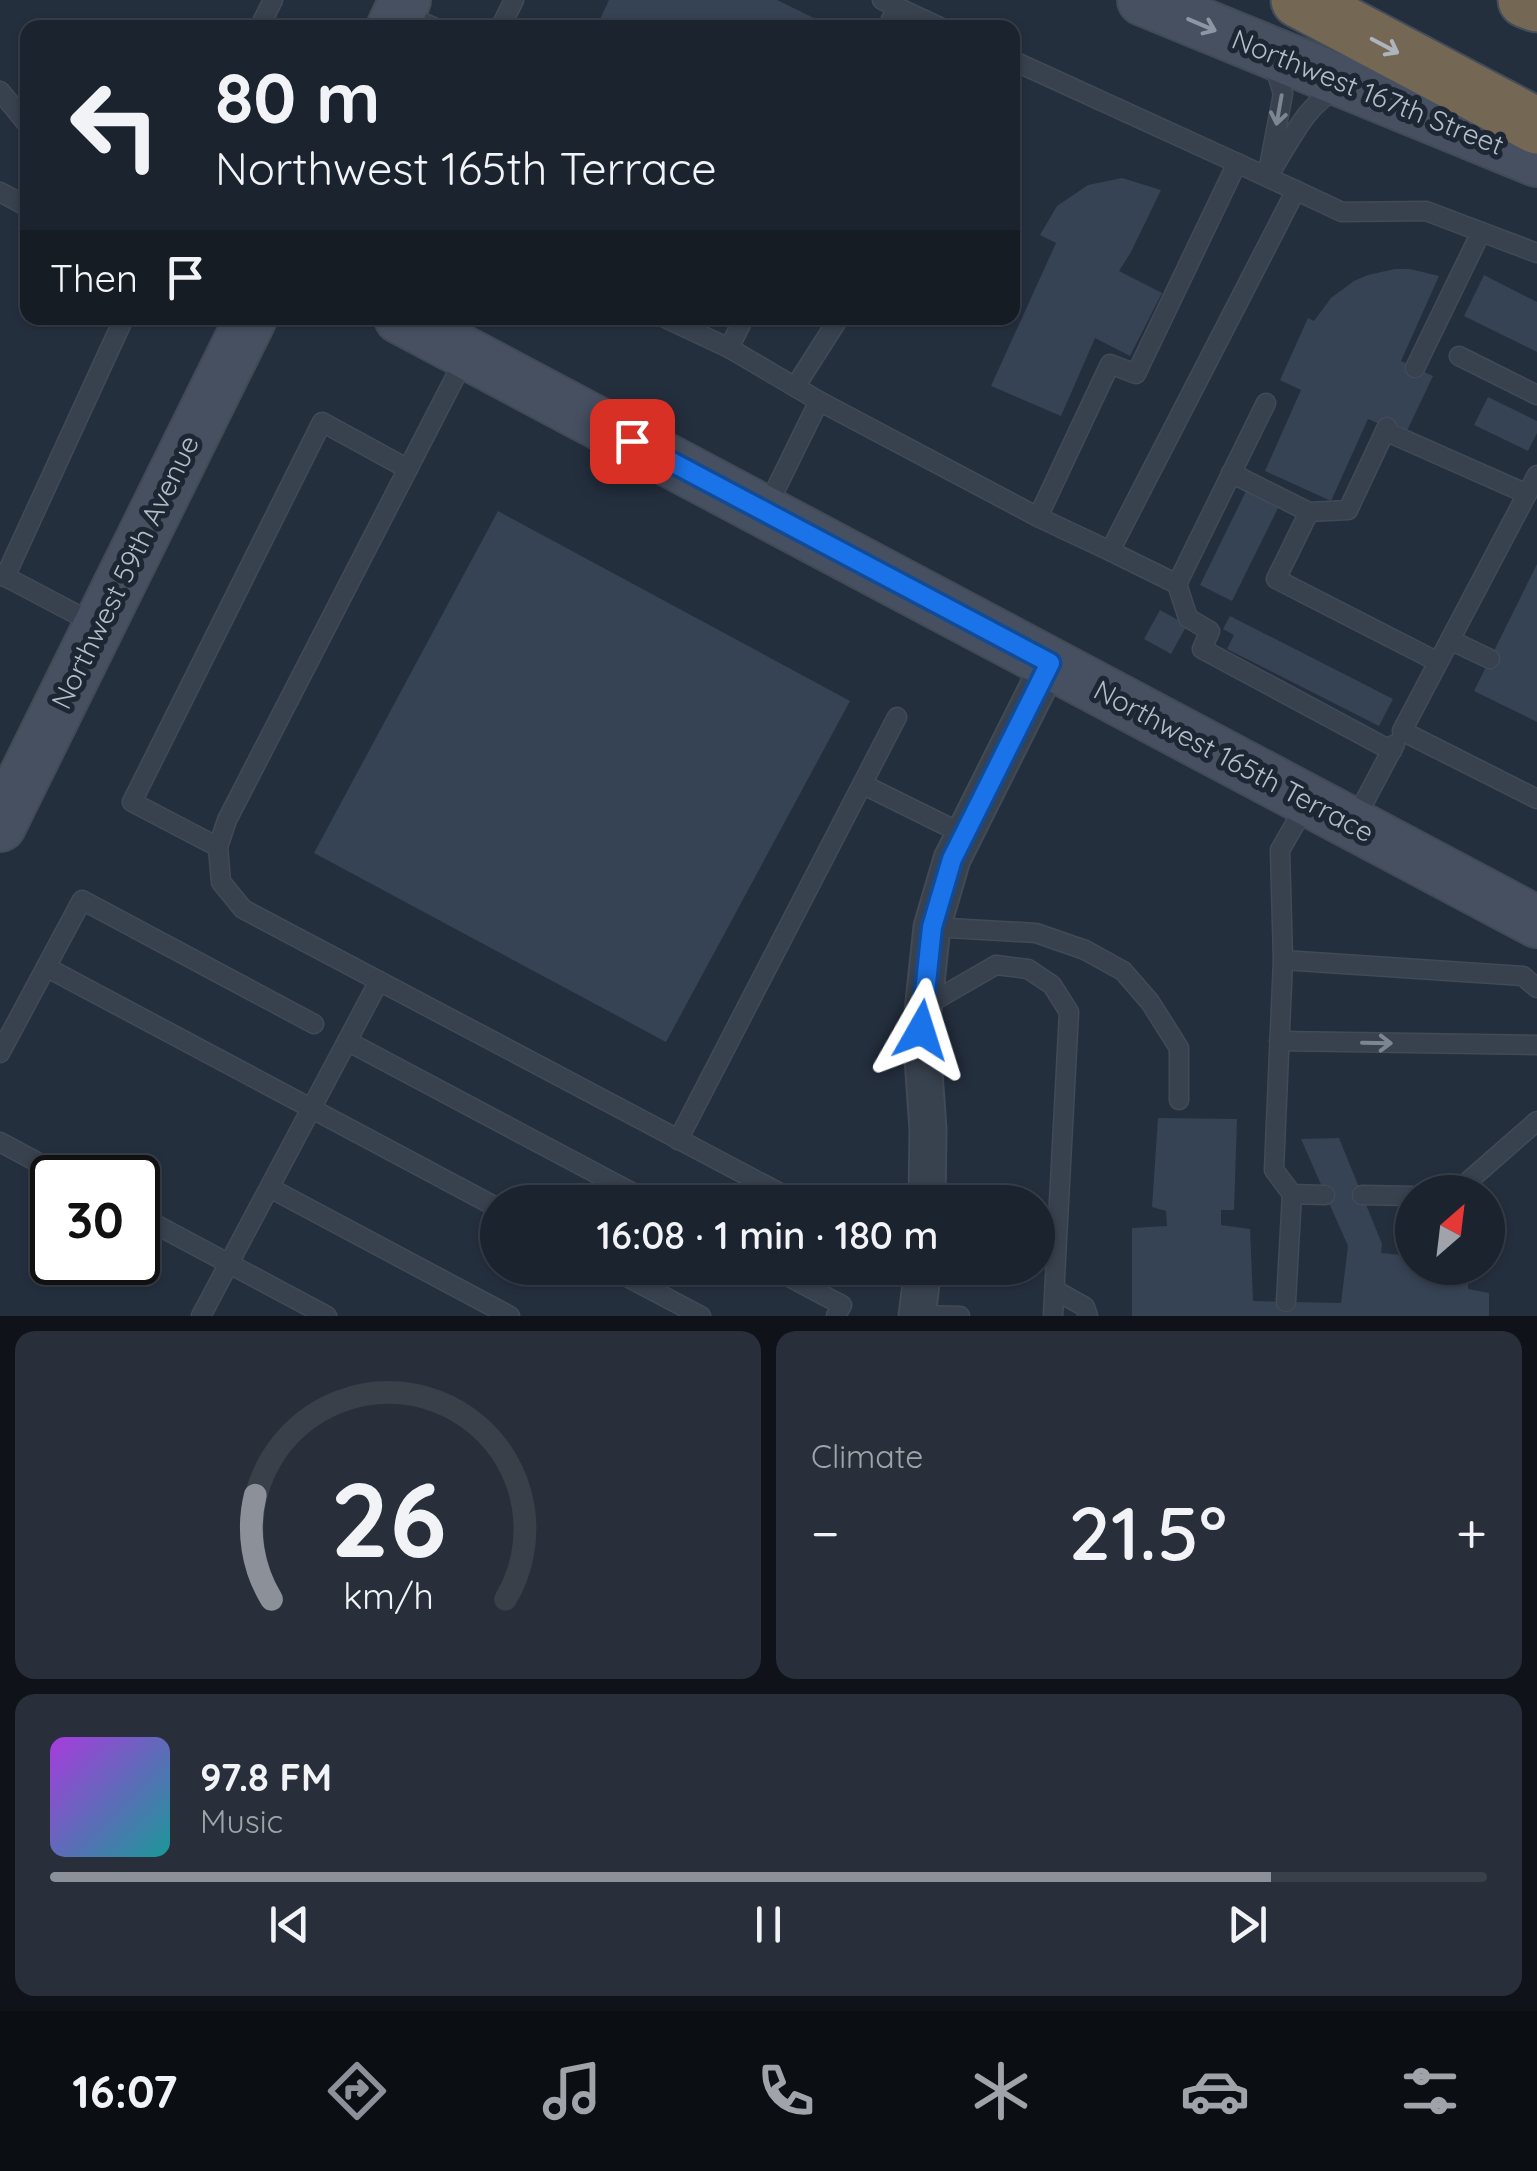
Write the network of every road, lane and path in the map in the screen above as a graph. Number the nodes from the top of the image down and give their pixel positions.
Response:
1 (1143, 0) edge
2 (1299, 0) edge
3 (1526, 0) edge
4 (890, 3) edge
5 (1537, 4) edge
6 (925, 20) edge
7 (1260, 49) junction
8 (1020, 64) edge
9 (1348, 84) junction
10 (0, 91) edge
11 (20, 115) edge
12 (1537, 126) edge
13 (1537, 160) edge
14 (1237, 163) junction
15 (1267, 176) junction
16 (1296, 190) junction
17 (1481, 232) junction
18 (1537, 254) edge
19 (121, 325) edge
20 (247, 325) edge
21 (417, 325) edge
22 (681, 325) edge
23 (740, 325) edge
24 (834, 325) edge
25 (455, 341) junction
26 (729, 348) junction
27 (1459, 356) dead end
28 (1415, 368) dead end
29 (794, 387) junction
30 (1537, 394) edge
31 (819, 401) junction
32 (1266, 403) dead end
33 (408, 469) junction
34 (1232, 473) junction
35 (1537, 475) edge
36 (1527, 494) junction
37 (764, 511) junction
38 (1309, 512) junction
39 (1038, 517) junction
40 (1110, 551) junction
41 (3, 576) edge
42 (1177, 584) junction
43 (99, 626) junction
44 (1450, 640) junction
45 (1490, 659) dead end
46 (1438, 662) junction
47 (1050, 663) junction
48 (897, 716) dead end
49 (1402, 730) junction
50 (1392, 751) junction
51 (864, 785) junction
52 (1537, 799) edge
53 (1309, 800) junction
54 (1353, 824) junction
55 (0, 826) edge
56 (965, 835) junction
57 (218, 848) junction
58 (1537, 922) edge
59 (932, 927) junction
60 (1283, 960) junction
61 (46, 967) junction
62 (379, 982) junction
63 (1530, 982) edge
64 (923, 1007) junction
65 (314, 1024) dead end
66 (348, 1041) junction
67 (1279, 1041) junction
68 (1537, 1046) edge
69 (0, 1053) edge
70 (1179, 1100) dead end
71 (312, 1108) junction
72 (1537, 1120) edge
73 (678, 1140) junction
74 (0, 1142) edge
75 (30, 1158) edge
76 (1475, 1175) edge
77 (618, 1185) edge
78 (764, 1185) edge
79 (927, 1185) edge
80 (270, 1188) junction
81 (1292, 1194) junction
82 (1325, 1195) dead end
83 (1362, 1195) dead end
84 (1395, 1196) edge
85 (480, 1198) edge
86 (160, 1227) edge
87 (229, 1264) junction
88 (642, 1285) edge
89 (804, 1285) edge
90 (920, 1285) edge
91 (1055, 1290) junction
92 (1286, 1302) dead end
93 (202, 1316) edge
94 (326, 1316) edge
95 (510, 1316) edge
96 (701, 1316) edge
97 (836, 1316) edge
98 (917, 1316) edge
99 (960, 1316) edge
100 (1053, 1316) edge
101 (1088, 1316) edge

1 -> 7 street, Northwest 167th Street
2 -> 12 highway
3 - 5 highway
4 - 6 lane
7 - 9 street, Northwest 167th Street
7 -> 15 lane
8 - 14 lane
9 - 13 street, Northwest 167th Street
9 - 15 lane
10 - 11 lane
14 - 15 lane
14 - 39 lane
15 - 16 lane
16 - 17 lane
16 - 40 lane
17 - 18 lane
17 - 28 lane
19 - 41 lane
20 - 43 street, Northwest 59th Avenue
21 - 25 street, Northwest 165th Terrace
22 - 26 lane
23 - 26 lane
24 - 29 lane
25 - 33 lane
25 - 37 street, Northwest 165th Terrace
26 - 29 lane
27 - 30 lane
29 - 31 lane
31 - 37 lane
31 - 39 lane
32 - 34 lane
33 - 57 lane
33 - 57 lane
34 - 38 lane
34 - 42 lane
35 - 36 lane
36 - 38 lane
36 - 44 lane
37 - 47 street, Northwest 165th Terrace
38 - 46 lane
39 - 40 lane
40 - 42 lane
41 - 43 lane
42 - 50 lane
43 - 55 street, Northwest 59th Avenue
44 - 45 lane
44 - 46 lane
46 - 49 lane
47 - 53 street, Northwest 165th Terrace
47 - 56 street
48 - 51 lane
49 - 50 lane
49 - 52 lane
50 - 54 lane
51 - 56 lane
51 - 73 lane
53 - 54 street, Northwest 165th Terrace
53 - 60 lane
54 - 58 street, Northwest 165th Terrace
56 - 59 street
57 - 62 lane
59 - 64 street
59 - 70 lane
60 - 63 lane
60 - 67 lane
61 - 65 lane
61 - 69 lane
61 - 71 lane
62 - 66 lane
62 - 73 lane
64 - 79 street
64 - 91 lane
66 - 71 lane
66 - 77 lane
67 -> 68 lane
67 - 81 lane
71 - 80 lane
71 - 85 lane
72 - 76 lane
73 - 78 lane
74 - 75 lane
80 - 87 lane
80 - 95 lane
81 - 82 lane
81 - 92 lane
83 - 84 lane
86 - 87 lane
87 - 93 lane
87 - 94 lane
88 - 96 lane
89 - 97 lane
90 - 98 street
91 - 100 lane
91 - 101 lane
98 - 99 lane

